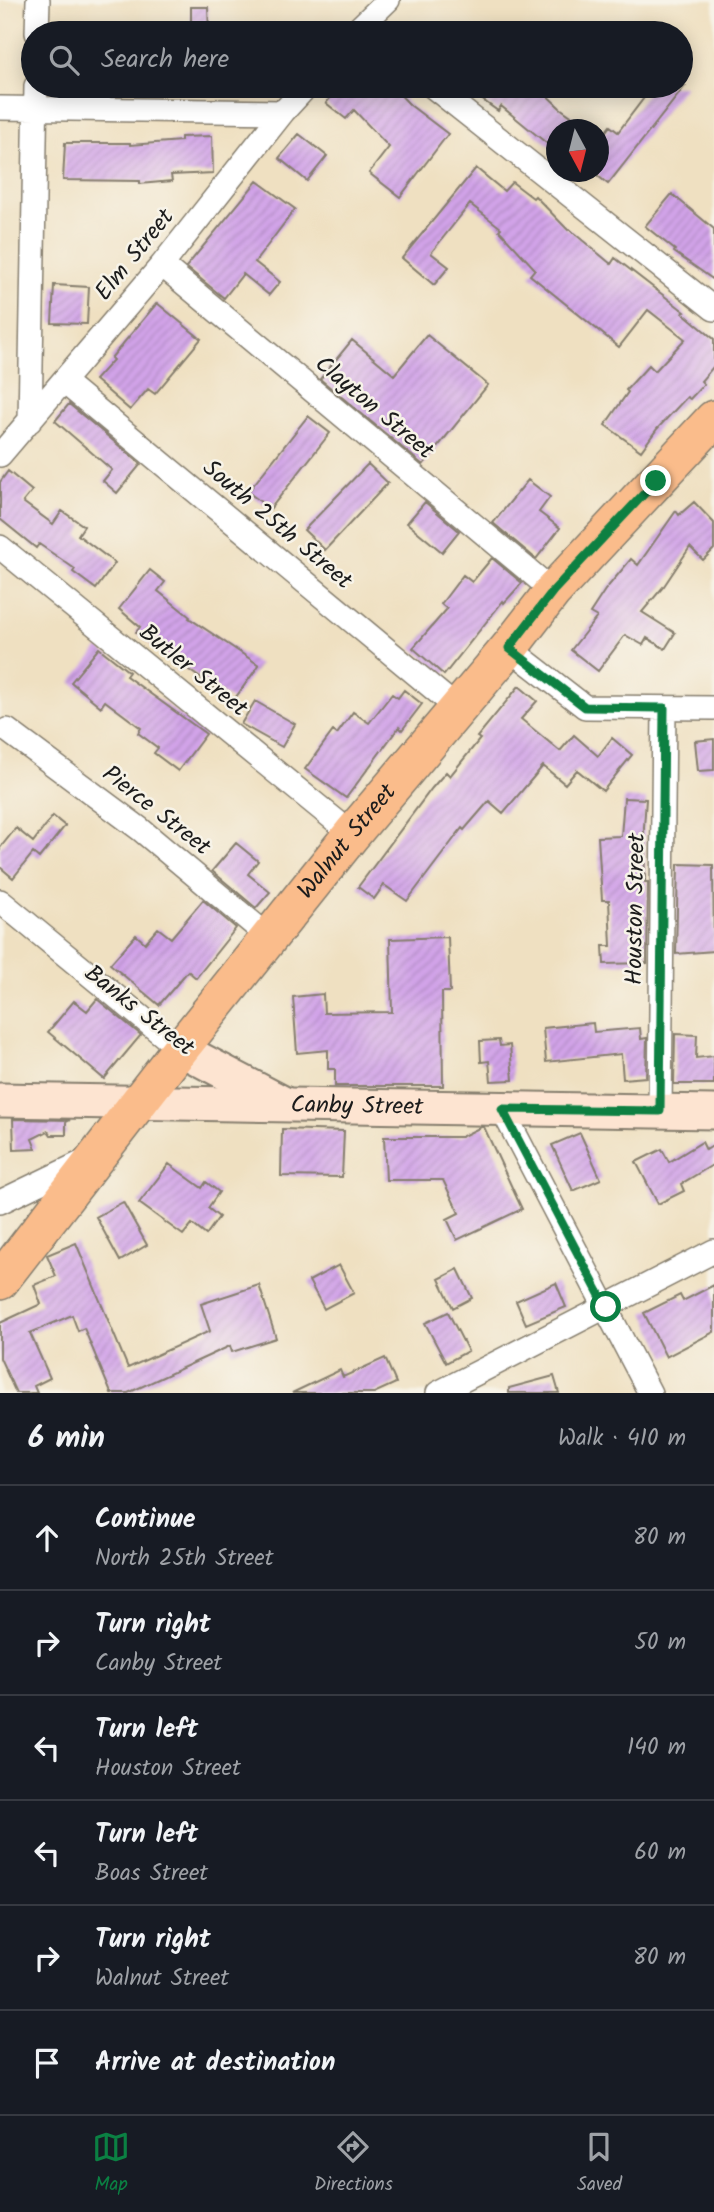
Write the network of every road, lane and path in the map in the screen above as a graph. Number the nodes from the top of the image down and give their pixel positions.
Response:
1 (38, 0) edge
2 (388, 0) edge
3 (37, 21) edge
4 (369, 21) edge
5 (33, 98) edge
6 (36, 98) edge
7 (52, 98) edge
8 (296, 98) edge
9 (447, 98) edge
10 (0, 108) edge
11 (283, 112) junction
12 (162, 265) junction
13 (714, 309) edge
14 (64, 382) junction
15 (714, 419) edge
16 (30, 421) junction
17 (4, 444) edge
18 (0, 547) edge
19 (553, 591) junction
20 (509, 648) junction
21 (457, 708) junction
22 (664, 708) junction
23 (714, 708) edge
24 (7, 730) dead end
25 (352, 834) junction
26 (0, 901) edge
27 (270, 937) junction
28 (180, 1049) junction
29 (0, 1100) edge
30 (138, 1103) junction
31 (288, 1105) junction
32 (502, 1109) junction
33 (660, 1111) junction
34 (714, 1112) edge
35 (99, 1154) junction
36 (0, 1202) edge
37 (714, 1251) edge
38 (0, 1281) edge
39 (606, 1307) junction
40 (438, 1393) edge
41 (650, 1393) edge

1 - 3 street
2 - 4 street
5 - 10 street
6 - 16 street
7 - 11 street
8 - 11 street, Elm Street
9 - 13 street
11 - 12 street, Elm Street
12 - 14 street, Elm Street
12 - 19 street, Clayton Street
14 - 16 street, Elm Street
14 - 21 street, South 25th Street
15 - 19 main road, Walnut Street
16 - 17 street, Elm Street
18 - 25 street, Butler Street
19 - 20 main road, Walnut Street
20 - 21 main road, Walnut Street
20 - 22 street
21 - 25 main road, Walnut Street
22 - 23 street
22 - 33 street, Houston Street
24 - 27 street, Pierce Street
25 - 27 main road, Walnut Street
26 - 28 street, Banks Street
27 - 28 main road, Walnut Street
28 - 30 main road, Walnut Street
28 - 31 main road, Banks Street
29 - 30 main road, Canby Street
30 - 31 main road, Canby Street
30 - 35 main road, Walnut Street
31 - 32 main road, Canby Street
32 - 33 main road, Canby Street
32 - 39 street
33 - 34 main road, Canby Street
35 - 36 street
35 - 38 main road, Walnut Street
37 - 39 street
39 - 40 street
39 - 41 street

